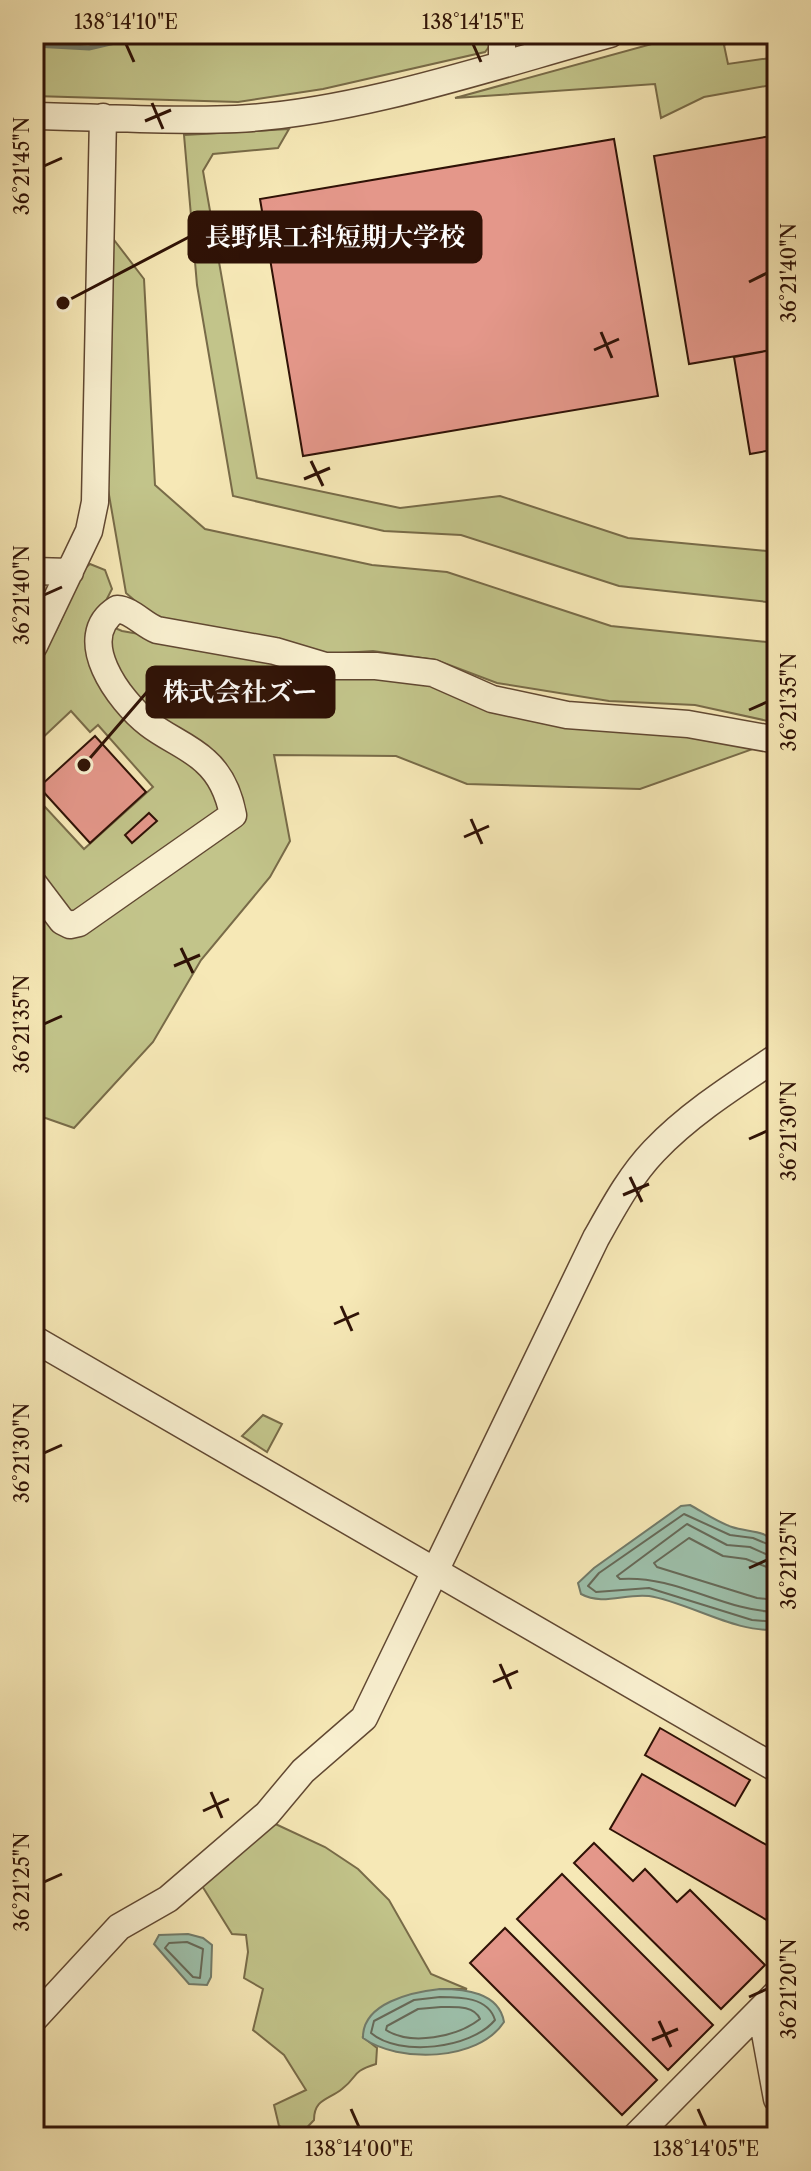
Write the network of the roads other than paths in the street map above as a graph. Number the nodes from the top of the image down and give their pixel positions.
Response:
1 (502, 34) edge
2 (610, 34) edge
3 (502, 63) junction
4 (34, 116) edge
5 (103, 117) junction
6 (34, 571) edge
7 (70, 572) junction
8 (34, 646) edge
9 (777, 740) edge
10 (34, 884) edge
11 (777, 1057) edge
12 (34, 1339) edge
13 (436, 1573) junction
14 (777, 1769) edge
15 (769, 2002) edge
16 (34, 2019) edge
17 (777, 2099) edge
18 (635, 2137) edge

1 - 3 street
2 - 3 street
3 - 5 street
4 - 5 street
5 - 7 street
6 - 7 street
7 - 8 street
9 - 10 street
11 - 13 street
12 - 13 street
13 - 14 street
13 - 16 street
15 - 17 street
15 - 18 street

